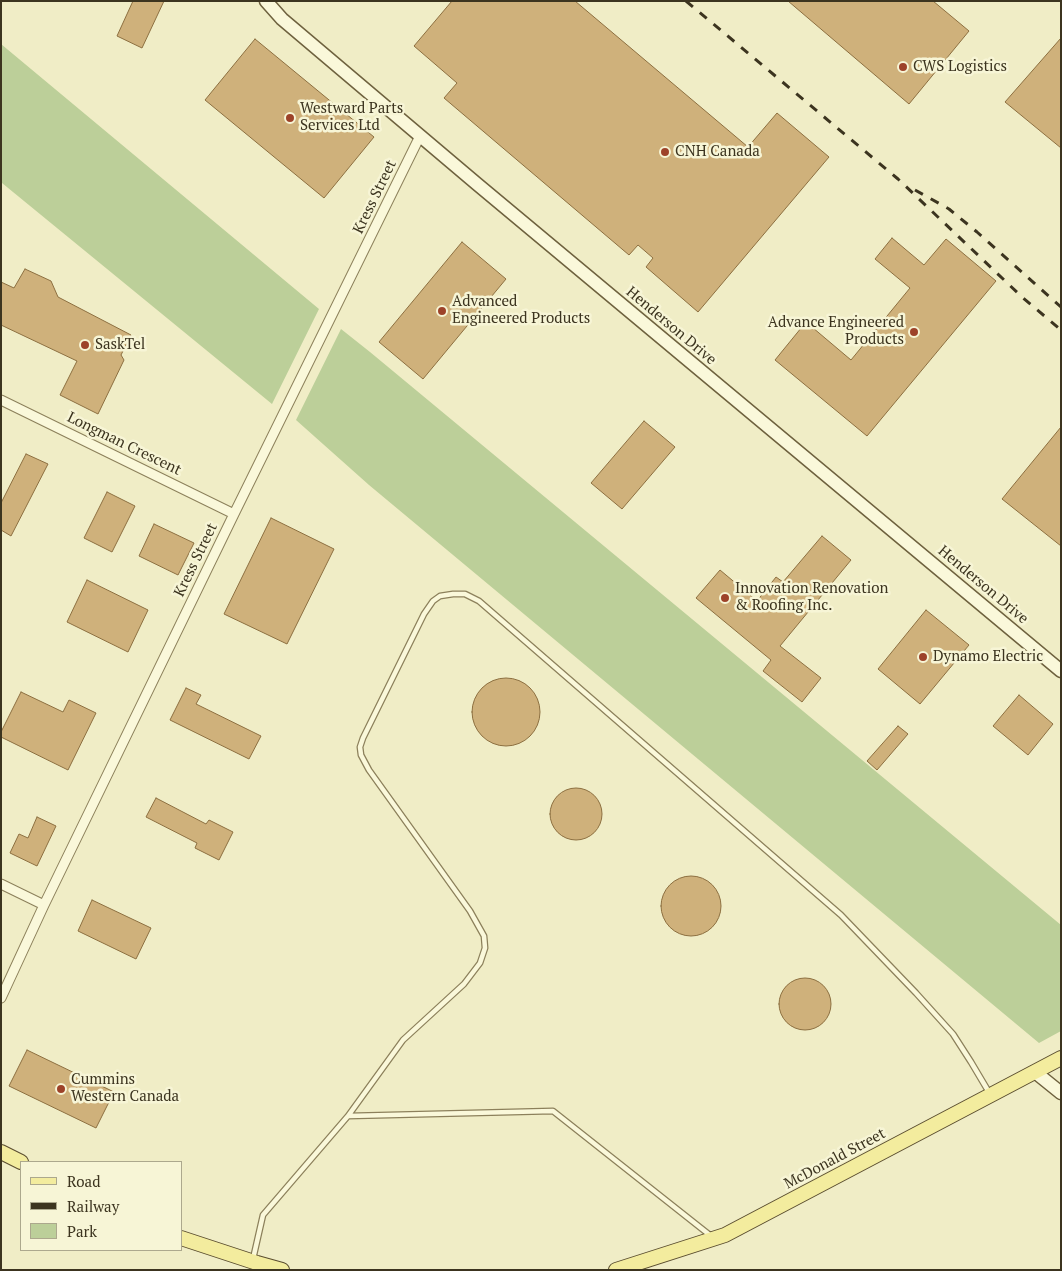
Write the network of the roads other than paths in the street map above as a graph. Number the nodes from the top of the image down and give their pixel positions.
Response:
1 (266, 1) edge
2 (420, 136) junction
3 (1, 400) edge
4 (234, 514) junction
5 (1061, 670) edge
6 (1, 884) edge
7 (44, 905) junction
8 (1, 998) edge
9 (1061, 1058) edge
10 (1035, 1072) junction
11 (1061, 1093) edge
12 (990, 1096) junction
13 (348, 1116) junction
14 (1, 1152) edge
15 (20, 1162) edge
16 (182, 1238) edge
17 (714, 1239) junction
18 (252, 1262) junction
19 (282, 1270) edge
20 (616, 1270) edge

1 - 2 street, Henderson Drive
2 - 4 street, Kress Street
2 - 5 street, Henderson Drive
3 - 4 street, Longman Crescent
4 - 7 street, Kress Street
6 - 7 street
7 - 8 street, Kress Street
9 - 10 main road, McDonald Street
10 - 11 street
10 - 12 main road, McDonald Street
12 - 13 lane
12 - 17 main road, McDonald Street
13 - 17 lane
13 - 18 lane
14 - 15 main road
16 - 18 main road
17 - 20 main road, McDonald Street
18 - 19 main road

